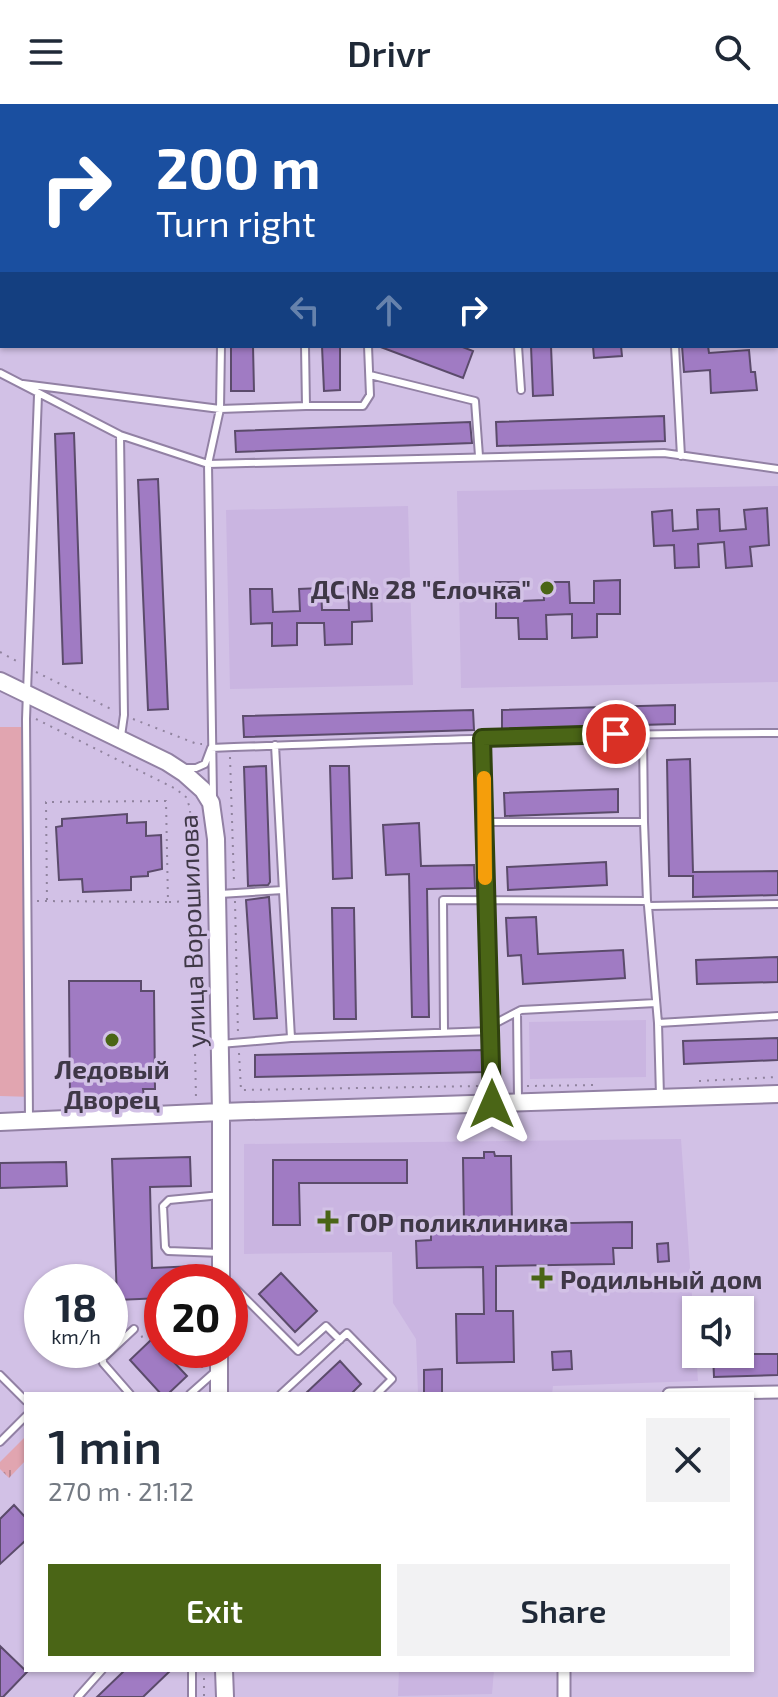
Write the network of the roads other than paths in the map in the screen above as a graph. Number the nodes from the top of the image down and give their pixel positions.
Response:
1 (221, 348) edge
2 (305, 348) edge
3 (368, 348) edge
4 (518, 348) edge
5 (675, 348) edge
6 (0, 373) edge
7 (370, 375) junction
8 (21, 384) junction
9 (521, 390) dead end
10 (38, 395) junction
11 (306, 406) junction
12 (220, 409) junction
13 (120, 435) junction
14 (479, 456) junction
15 (681, 456) junction
16 (208, 464) junction
17 (778, 469) edge
18 (0, 681) edge
19 (27, 696) junction
20 (778, 733) edge
21 (643, 734) junction
22 (482, 738) junction
23 (121, 740) junction
24 (275, 745) junction
25 (211, 746) junction
26 (167, 762) junction
27 (214, 817) junction
28 (486, 822) junction
29 (644, 822) junction
30 (283, 890) junction
31 (217, 894) junction
32 (485, 901) junction
33 (648, 903) junction
34 (778, 904) edge
35 (656, 1003) junction
36 (517, 1012) junction
37 (778, 1016) edge
38 (658, 1023) junction
39 (492, 1028) junction
40 (444, 1031) junction
41 (291, 1038) junction
42 (220, 1044) junction
43 (778, 1094) edge
44 (660, 1100) junction
45 (518, 1103) junction
46 (492, 1104) junction
47 (221, 1112) junction
48 (29, 1120) junction
49 (0, 1122) edge
50 (221, 1195) junction
51 (221, 1253) junction
52 (223, 1264) edge
53 (248, 1302) edge
54 (134, 1329) road end
55 (340, 1340) junction
56 (219, 1368) joint
57 (0, 1375) edge
58 (128, 1392) edge
59 (192, 1392) edge
60 (219, 1392) edge
61 (283, 1392) edge
62 (379, 1392) edge
63 (754, 1392) edge
64 (778, 1392) edge
65 (24, 1399) edge
66 (24, 1418) edge
67 (0, 1442) edge
68 (100, 1672) edge
69 (192, 1672) edge
70 (225, 1672) edge
71 (564, 1672) edge
72 (78, 1697) edge
73 (192, 1697) edge
74 (225, 1697) edge
75 (564, 1697) edge

1 - 12 lane
2 - 11 lane
3 - 7 lane
4 - 9 lane
5 - 15 lane
6 - 8 lane
7 - 11 lane
7 - 14 lane
8 - 10 lane
8 - 12 lane
10 - 13 lane
10 - 19 lane
11 - 12 lane
12 - 16 lane
13 - 16 lane
13 - 23 lane
14 - 15 lane
14 - 16 lane
15 - 17 lane
16 - 25 lane
18 - 19 main road, улица Ворошилова
19 - 23 main road, улица Ворошилова
19 - 48 lane
20 - 21 lane
21 - 22 lane
21 - 29 lane
22 - 24 lane
22 - 28 lane
23 - 26 main road, улица Ворошилова
24 - 25 lane
24 - 30 lane
25 - 26 lane
25 - 27 lane
26 - 27 main road, улица Ворошилова
27 - 31 main road, улица Ворошилова
28 - 29 lane
28 - 32 lane
29 - 33 lane
30 - 31 lane
30 - 41 lane
31 - 42 main road, улица Ворошилова
32 - 33 lane
32 - 39 lane
32 - 40 lane
33 - 34 lane
33 - 35 lane
35 - 36 lane
35 - 38 lane
36 - 39 lane
36 - 45 lane
37 - 38 lane
38 - 44 lane
39 - 40 lane
39 - 46 lane
40 - 41 lane
41 - 42 lane
42 - 47 main road, улица Ворошилова
43 - 44 main road
44 - 45 main road
45 - 46 main road
46 - 47 main road
47 - 48 main road
47 - 50 main road, улица Ворошилова
48 - 49 main road
50 - 51 main road, улица Ворошилова
50 - 51 lane
51 - 52 main road, улица Ворошилова
53 - 55 lane
54 - 58 lane
55 - 61 lane
55 - 62 lane
56 - 59 lane
56 - 60 main road
57 - 65 lane
63 - 64 street
66 - 67 lane
68 - 72 lane
69 - 73 lane
70 - 74 main road
71 - 75 street

